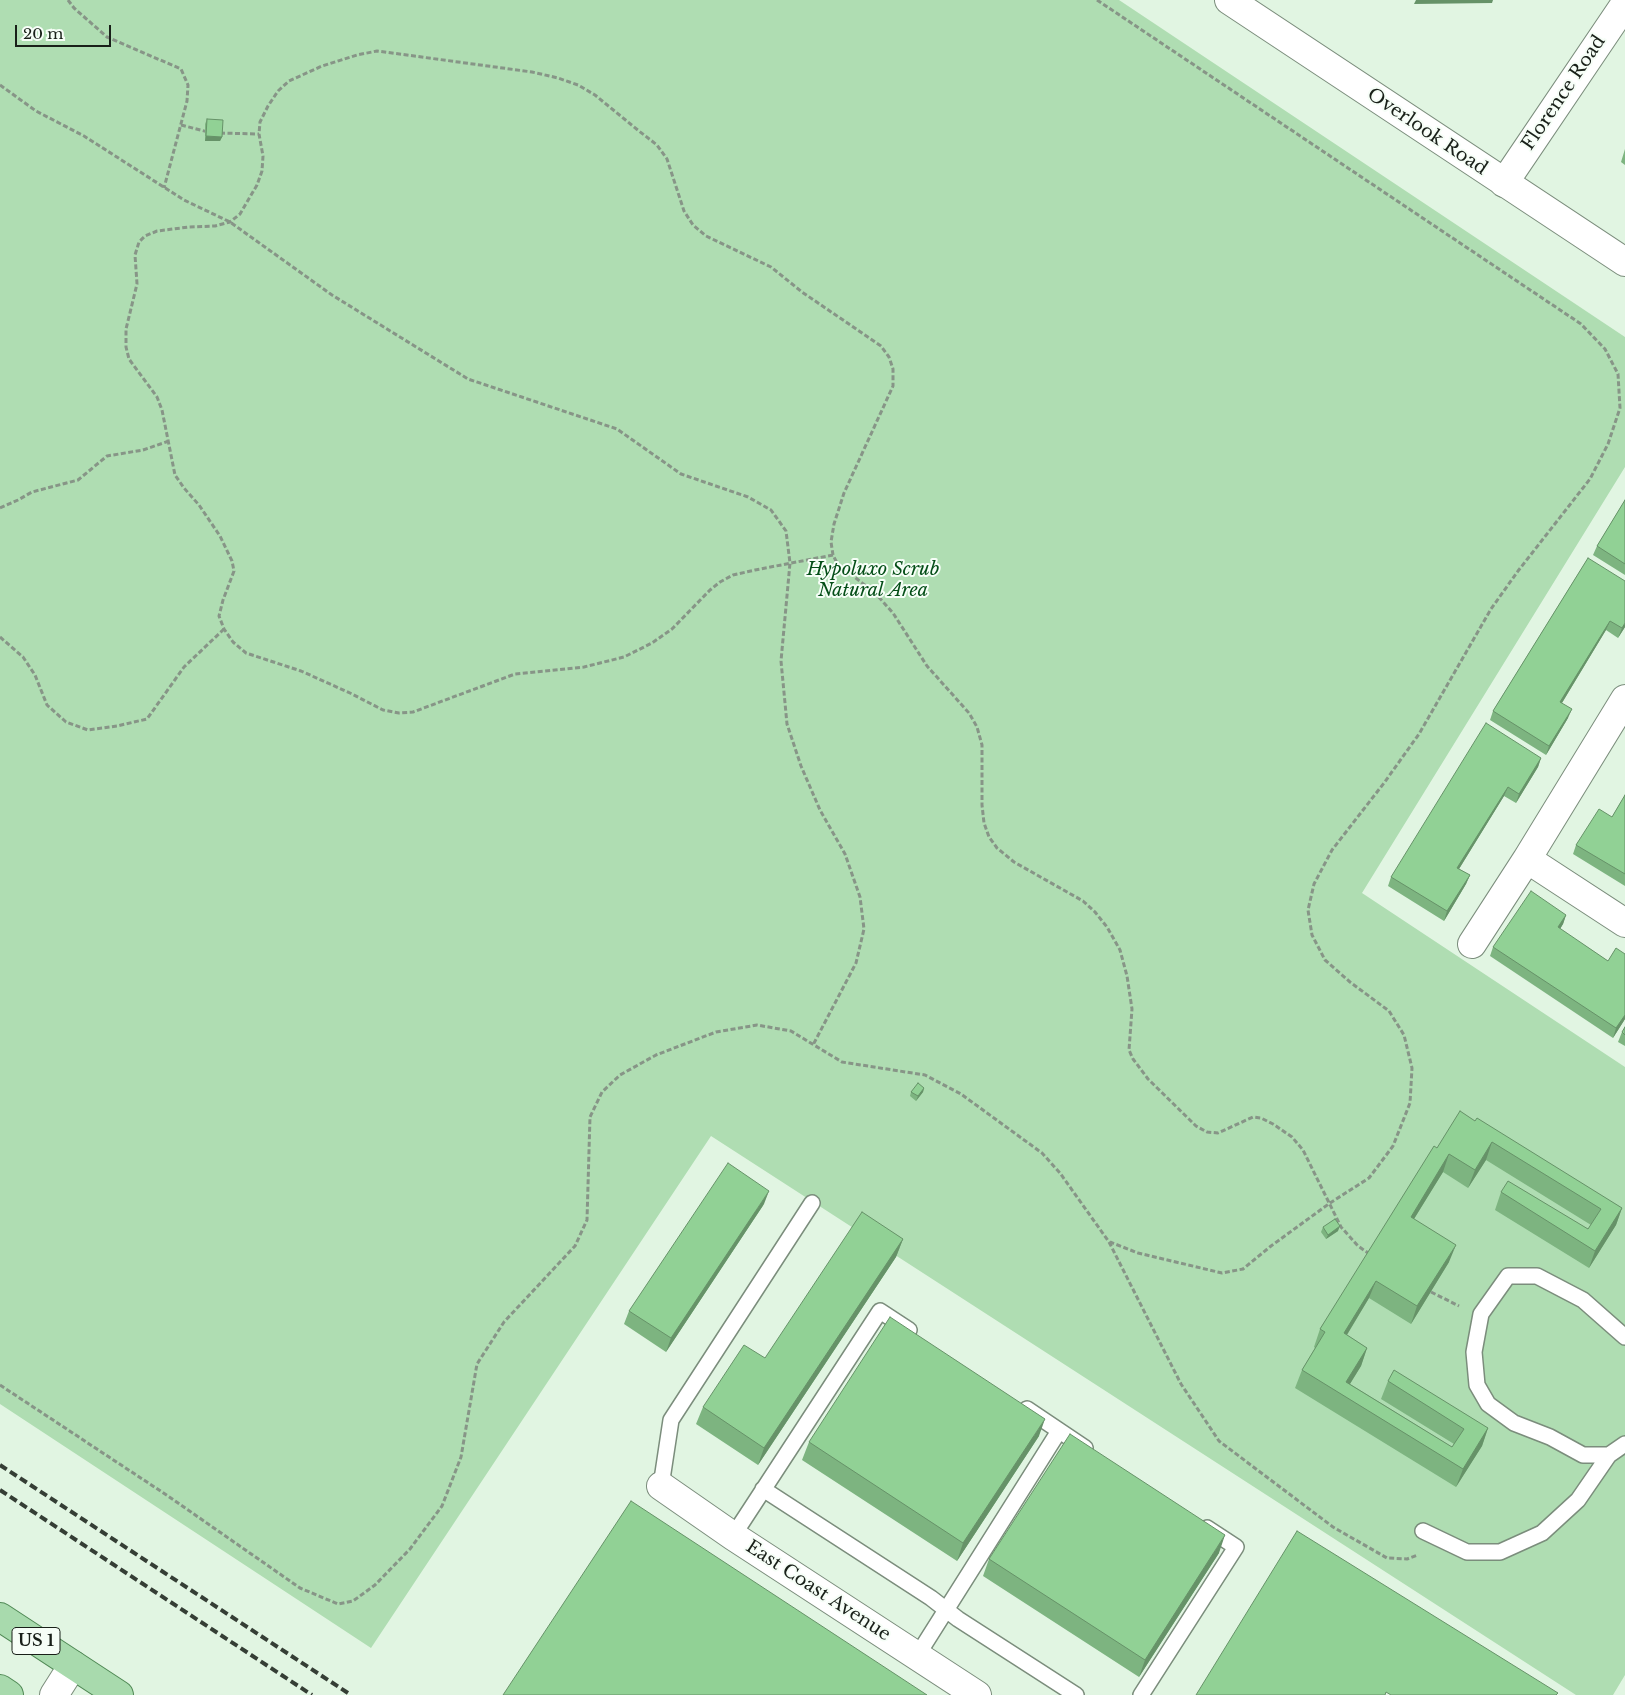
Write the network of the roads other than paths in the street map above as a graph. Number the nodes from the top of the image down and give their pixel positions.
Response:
1 (1229, 0) edge
2 (1625, 4) edge
3 (1504, 183) junction
4 (1625, 262) edge
5 (1625, 699) edge
6 (1527, 859) junction
7 (1625, 923) edge
8 (1472, 944) dead end
9 (812, 1203) dead end
10 (1625, 1337) edge
11 (921, 1338) edge
12 (1018, 1404) edge
13 (1059, 1431) junction
14 (1625, 1444) edge
15 (1609, 1455) junction
16 (1100, 1457) edge
17 (661, 1486) joint
18 (763, 1489) junction
19 (1196, 1521) edge
20 (1423, 1531) dead end
21 (733, 1536) junction
22 (946, 1610) junction
23 (0, 1617) edge
24 (917, 1656) junction
25 (73, 1664) junction
26 (0, 1689) edge
27 (9, 1695) edge
28 (54, 1695) edge
29 (119, 1695) edge
30 (977, 1695) edge
31 (1076, 1695) edge
32 (1141, 1695) edge

1 - 3 street, Overlook Road
2 - 3 street, Florence Road
3 - 4 street, Overlook Road
5 - 6 street
6 - 7 street
6 - 8 street
9 - 17 lane
10 - 15 lane
11 - 18 lane
12 - 13 lane
13 - 16 lane
13 - 22 lane
14 - 15 lane
15 - 20 lane
17 - 21 street, East Coast Avenue
18 - 21 lane
18 - 22 lane
19 - 32 lane
21 - 24 street, East Coast Avenue
22 - 24 lane
22 - 31 lane
23 - 25 main road, US 1
24 - 30 street, East Coast Avenue
25 - 28 street
25 - 29 main road, US 1
26 - 27 main road

